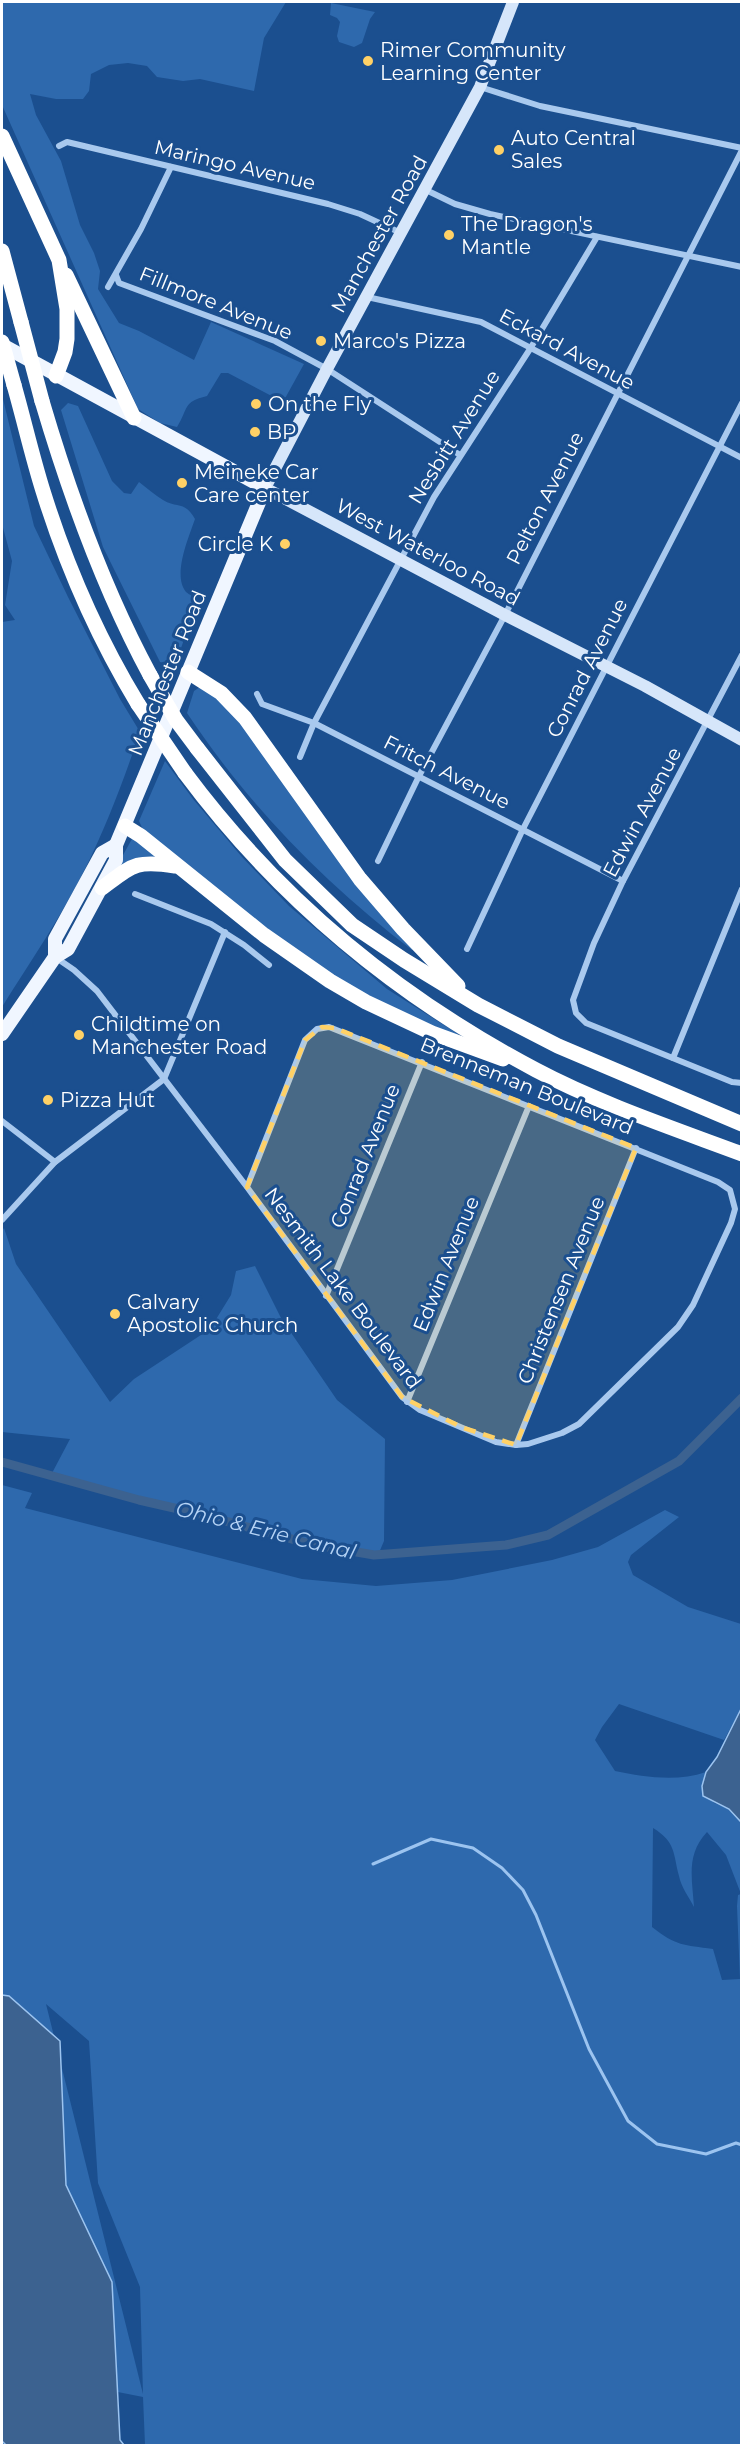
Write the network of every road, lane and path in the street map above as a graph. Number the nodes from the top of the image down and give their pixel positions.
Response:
1 (513, 2) edge
2 (480, 87) junction
3 (2, 136) edge
4 (59, 146) dead end
5 (741, 149) edge
6 (171, 167) junction
7 (426, 190) junction
8 (401, 233) junction
9 (597, 237) junction
10 (2, 251) edge
11 (686, 255) junction
12 (59, 260) junction
13 (741, 267) edge
14 (116, 275) junction
15 (108, 287) dead end
16 (367, 297) junction
17 (2, 344) edge
18 (530, 349) junction
19 (327, 369) junction
20 (56, 376) junction
21 (616, 395) junction
22 (741, 403) edge
23 (134, 418) junction
24 (719, 447) junction
25 (460, 455) junction
26 (741, 458) edge
27 (265, 488) junction
28 (400, 560) junction
29 (505, 615) junction
30 (741, 656) edge
31 (607, 668) junction
32 (188, 672) junction
33 (257, 694) dead end
34 (709, 721) junction
35 (314, 723) junction
36 (741, 740) edge
37 (300, 757) dead end
38 (419, 776) junction
39 (125, 826) junction
40 (523, 829) junction
41 (116, 845) junction
42 (378, 861) dead end
43 (177, 866) junction
44 (623, 881) junction
45 (102, 888) junction
46 (741, 889) edge
47 (135, 894) dead end
48 (225, 932) junction
49 (467, 950) dead end
50 (55, 957) junction
51 (269, 965) dead end
52 (472, 1002) junction
53 (2, 1034) edge
54 (673, 1058) junction
55 (422, 1062) junction
56 (536, 1070) junction
57 (164, 1079) junction
58 (741, 1083) edge
59 (529, 1106) junction
60 (2, 1121) edge
61 (741, 1124) edge
62 (636, 1148) junction
63 (741, 1154) edge
64 (55, 1162) junction
65 (718, 1182) joint
66 (247, 1187) junction
67 (2, 1220) edge
68 (326, 1296) junction
69 (408, 1402) junction
70 (516, 1445) junction

1 - 2 main road, Manchester Road
2 - 5 street
2 - 7 main road, Manchester Road
3 - 12 highway
4 - 6 street, Maringo Avenue
5 - 11 street, Pelton Avenue
6 - 8 street, Maringo Avenue
6 - 14 street
7 - 8 main road, Manchester Road
7 - 9 street
8 - 16 main road, Manchester Road
9 - 11 street
9 - 18 street, Nesbitt Avenue
10 - 52 highway, bridge
11 - 13 street
11 - 21 street, Pelton Avenue
12 - 20 highway
12 - 23 highway
14 - 15 street
14 - 19 street, Fillmore Avenue
16 - 18 street, Eckard Avenue
16 - 19 main road, Manchester Road
17 - 20 main road, West Waterloo Road
17 - 56 highway, bridge
18 - 21 street, Eckard Avenue
18 - 25 street, Nesbitt Avenue
19 - 25 street, Fillmore Avenue
19 - 27 main road, Manchester Road
20 - 23 main road, West Waterloo Road
21 - 24 street, Eckard Avenue
21 - 29 street, Pelton Avenue
22 - 24 street, Conrad Avenue
23 - 27 main road, West Waterloo Road
24 - 26 street, Eckard Avenue
24 - 31 street, Conrad Avenue
25 - 28 street, Nesbitt Avenue
27 - 28 main road, West Waterloo Road
27 - 32 main road, Manchester Road
28 - 29 main road, West Waterloo Road
28 - 35 street, Nesbitt Avenue
29 - 31 main road, West Waterloo Road
29 - 38 street, Pelton Avenue
30 - 34 street, Edwin Avenue
31 - 34 main road, West Waterloo Road
31 - 40 street, Conrad Avenue
32 - 39 main road, Manchester Road
32 - 52 highway
33 - 35 street, Fritch Avenue
34 - 36 main road, West Waterloo Road
34 - 44 street, Edwin Avenue
35 - 37 street, Nesbitt Avenue
35 - 38 street, Fritch Avenue
38 - 40 street, Fritch Avenue
38 - 42 street, Pelton Avenue
39 - 41 main road, Manchester Road
39 - 43 highway
40 - 44 street, Fritch Avenue
40 - 49 street, Conrad Avenue
41 - 45 main road, Manchester Road
41 - 50 main road, Manchester Road
43 - 45 highway
43 - 56 highway
44 - 54 street, Edwin Avenue
45 - 50 main road, Manchester Road
46 - 54 street
47 - 48 street
48 - 51 street
48 - 57 street
50 - 53 main road, Manchester Road
50 - 57 street, Nesmith Lake Boulevard
52 - 61 highway
54 - 58 street
55 - 59 street, Brenneman Boulevard
55 - 66 street, Brenneman Boulevard
55 - 68 street, Conrad Avenue
56 - 63 highway
57 - 64 street
57 - 66 street, Nesmith Lake Boulevard
59 - 62 street, Brenneman Boulevard
59 - 69 street, Edwin Avenue
60 - 64 street
62 - 65 street, Brenneman Boulevard
62 - 70 street, Christensen Avenue
64 - 67 street
65 - 70 street, Nesmith Lake Boulevard
66 - 68 street, Nesmith Lake Boulevard
68 - 69 street, Nesmith Lake Boulevard
69 - 70 street, Nesmith Lake Boulevard

